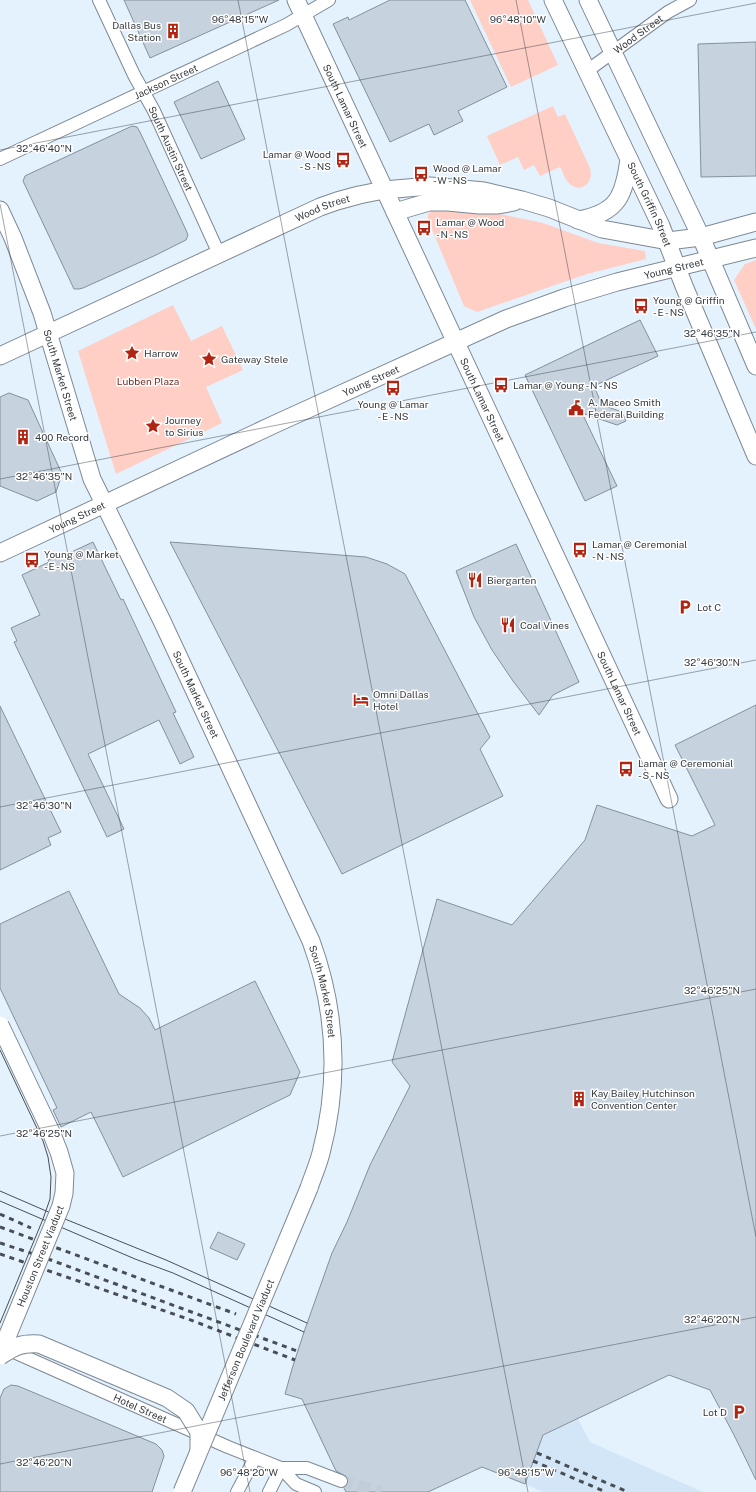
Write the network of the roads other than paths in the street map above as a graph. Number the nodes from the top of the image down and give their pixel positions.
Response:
1 (99, 0) edge
2 (329, 0) edge
3 (554, 0) edge
4 (588, 0) edge
5 (690, 0) edge
6 (299, 7) edge
7 (613, 51) junction
8 (587, 71) junction
9 (143, 92) junction
10 (0, 159) edge
11 (629, 159) junction
12 (384, 190) junction
13 (522, 200) junction
14 (0, 210) edge
15 (395, 212) junction
16 (578, 220) junction
17 (756, 222) edge
18 (701, 237) junction
19 (668, 241) junction
20 (756, 248) edge
21 (219, 254) junction
22 (711, 260) junction
23 (678, 268) junction
24 (49, 334) junction
25 (456, 341) junction
26 (0, 356) edge
27 (756, 366) edge
28 (756, 456) edge
29 (104, 504) junction
30 (0, 553) edge
31 (669, 799) dead end
32 (0, 1025) edge
33 (308, 1188) joint
34 (0, 1346) edge
35 (0, 1355) edge
36 (199, 1452) junction
37 (255, 1458) junction
38 (281, 1468) junction
39 (341, 1481) tunnel mouth
40 (182, 1492) edge
41 (237, 1492) edge
42 (269, 1492) edge
43 (315, 1492) edge

1 - 9 street, South Austin Street
2 - 6 street, Jackson Street
3 - 8 main road, South Griffin Street
4 - 7 main road
5 - 7 street, Wood Street
6 - 9 street, Jackson Street
6 - 12 main road, South Lamar Street
7 - 8 street, Wood Street
7 - 18 main road
8 - 11 main road, South Griffin Street
9 - 10 street, Jackson Street
9 - 21 street, South Austin Street
11 - 16 main road
11 - 19 main road, South Griffin Street
12 - 13 main road, Wood Street
12 - 15 main road, South Lamar Street
12 - 21 main road, Wood Street
13 - 15 main road
13 - 16 main road, Wood Street
14 - 24 main road, South Market Street
15 - 25 main road, South Lamar Street
16 - 19 main road, Wood Street
17 - 18 main road
18 - 19 main road
18 - 22 main road
19 - 23 main road, South Griffin Street
20 - 22 main road, Young Street
21 - 24 main road, Wood Street
22 - 23 main road, Young Street
22 - 27 main road
23 - 25 main road, Young Street
23 - 28 main road, South Griffin Street
24 - 26 main road, Wood Street
24 - 29 main road, South Market Street
25 - 29 main road, Young Street
25 - 31 main road, South Lamar Street
29 - 30 main road, Young Street
29 - 33 main road, South Market Street
32 - 35 main road, Houston Street Viaduct, bridge
33 - 36 main road, Jefferson Boulevard Viaduct, bridge
34 - 37 street, Hotel Street
35 - 36 main road, bridge
36 - 40 main road, Jefferson Boulevard Viaduct, bridge
37 - 38 street, Hotel Street
37 - 41 street
38 - 39 street, Hotel Street
38 - 42 street
38 - 43 street, Hotel Street

